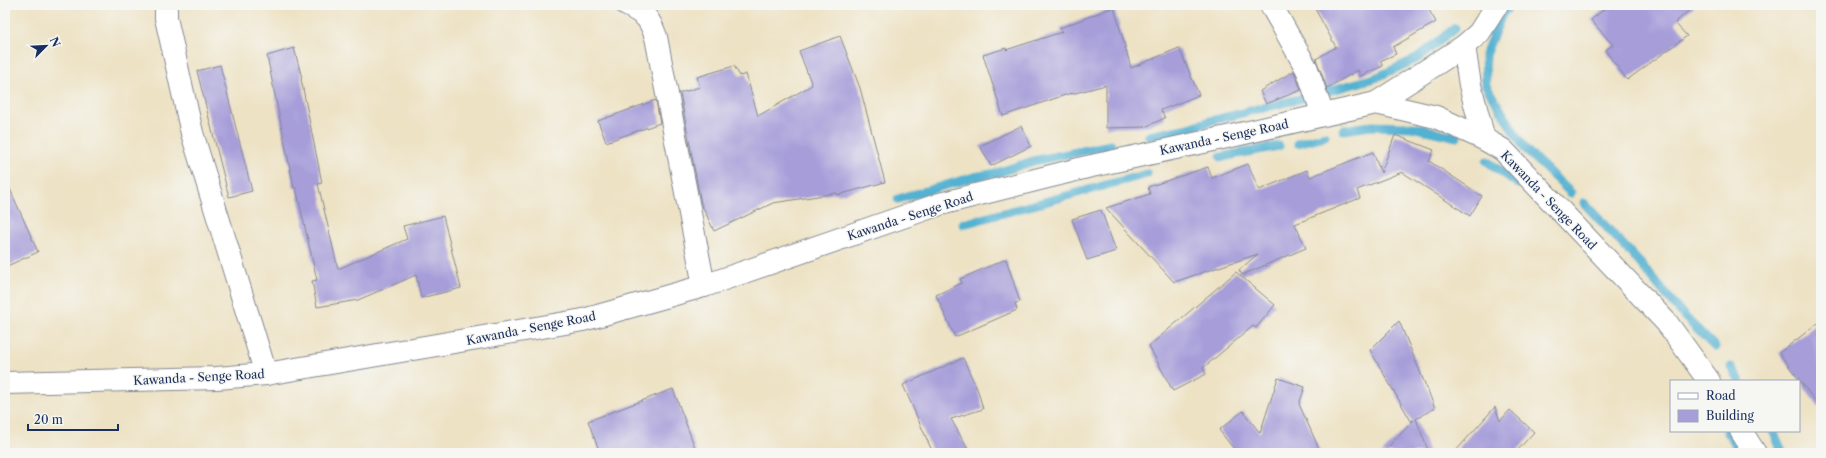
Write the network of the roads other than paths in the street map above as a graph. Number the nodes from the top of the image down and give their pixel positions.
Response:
1 (166, 5) edge
2 (627, 5) edge
3 (1271, 5) edge
4 (1497, 5) edge
5 (1464, 46) junction
6 (1376, 102) junction
7 (1323, 115) junction
8 (1484, 139) junction
9 (704, 286) junction
10 (266, 374) junction
11 (1708, 380) edge
12 (5, 384) edge
13 (1742, 432) edge
14 (1755, 453) edge

1 - 10 street
2 - 9 street
3 - 7 street
4 - 5 street
5 - 6 street
5 - 8 street
6 - 7 street, Kawanda - Senge Road
6 - 8 street, Kawanda - Senge Road
7 - 9 street, Kawanda - Senge Road
8 - 11 street, Kawanda - Senge Road
9 - 10 street, Kawanda - Senge Road
10 - 12 street, Kawanda - Senge Road
13 - 14 street

